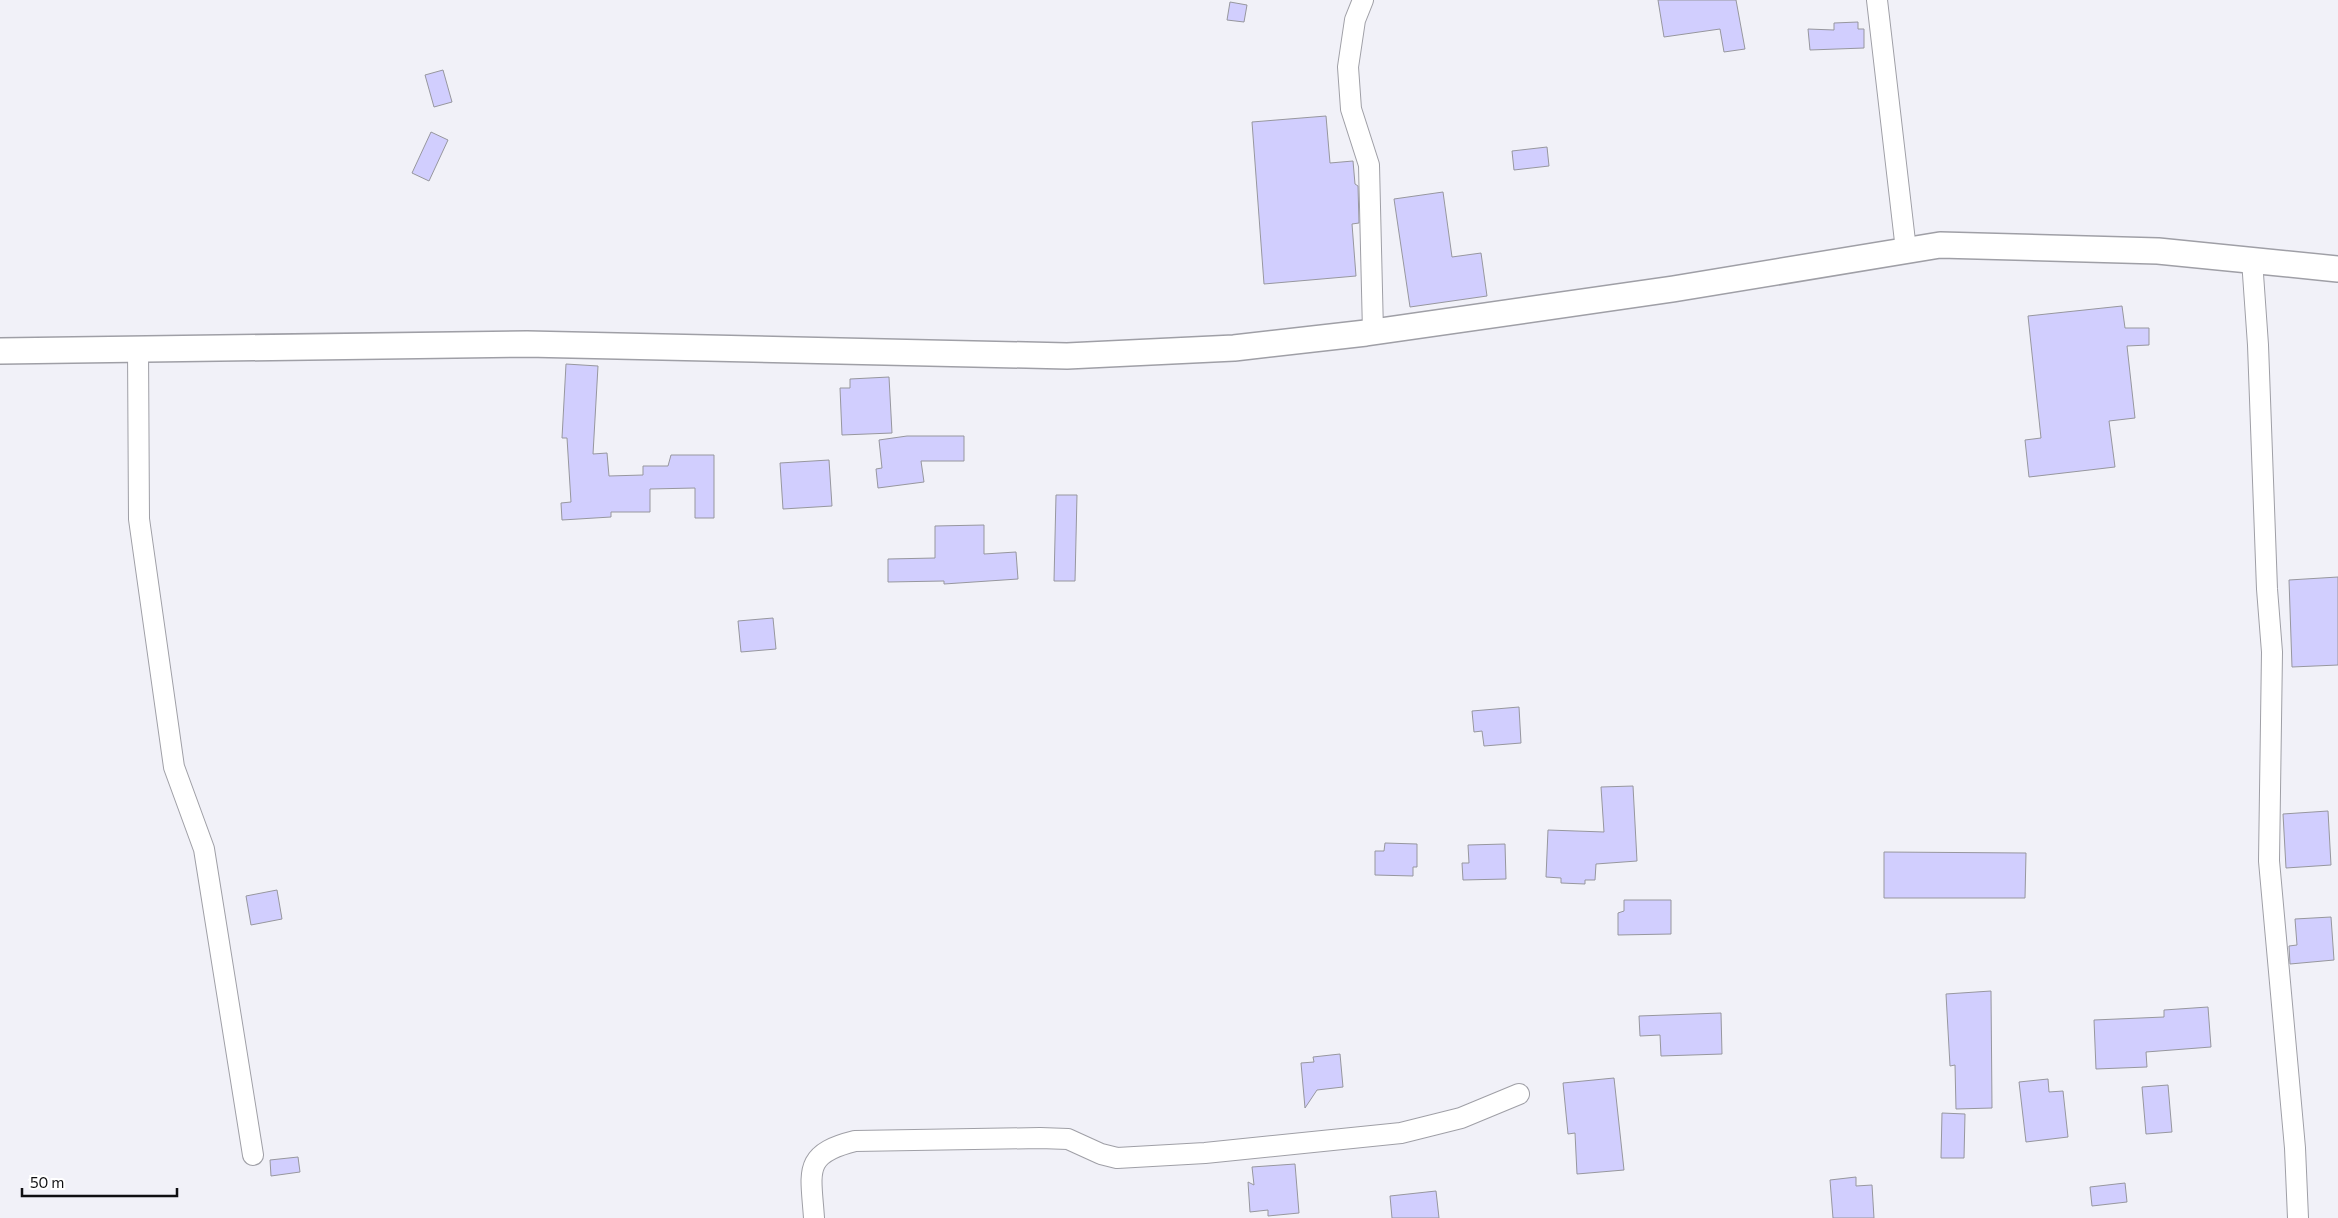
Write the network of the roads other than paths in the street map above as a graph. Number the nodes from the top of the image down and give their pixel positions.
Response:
1 (1363, 0) edge
2 (1878, 0) edge
3 (1906, 250) junction
4 (2252, 260) junction
5 (2338, 269) edge
6 (1373, 332) junction
7 (138, 348) junction
8 (0, 351) edge
9 (1519, 1094) dead end
10 (253, 1155) dead end
11 (814, 1218) edge
12 (2298, 1218) edge

1 - 6 street
2 - 3 street
3 - 4 street
3 - 6 street
4 - 5 street
4 - 12 street
6 - 7 street
7 - 8 street
7 - 10 street
9 - 11 street

